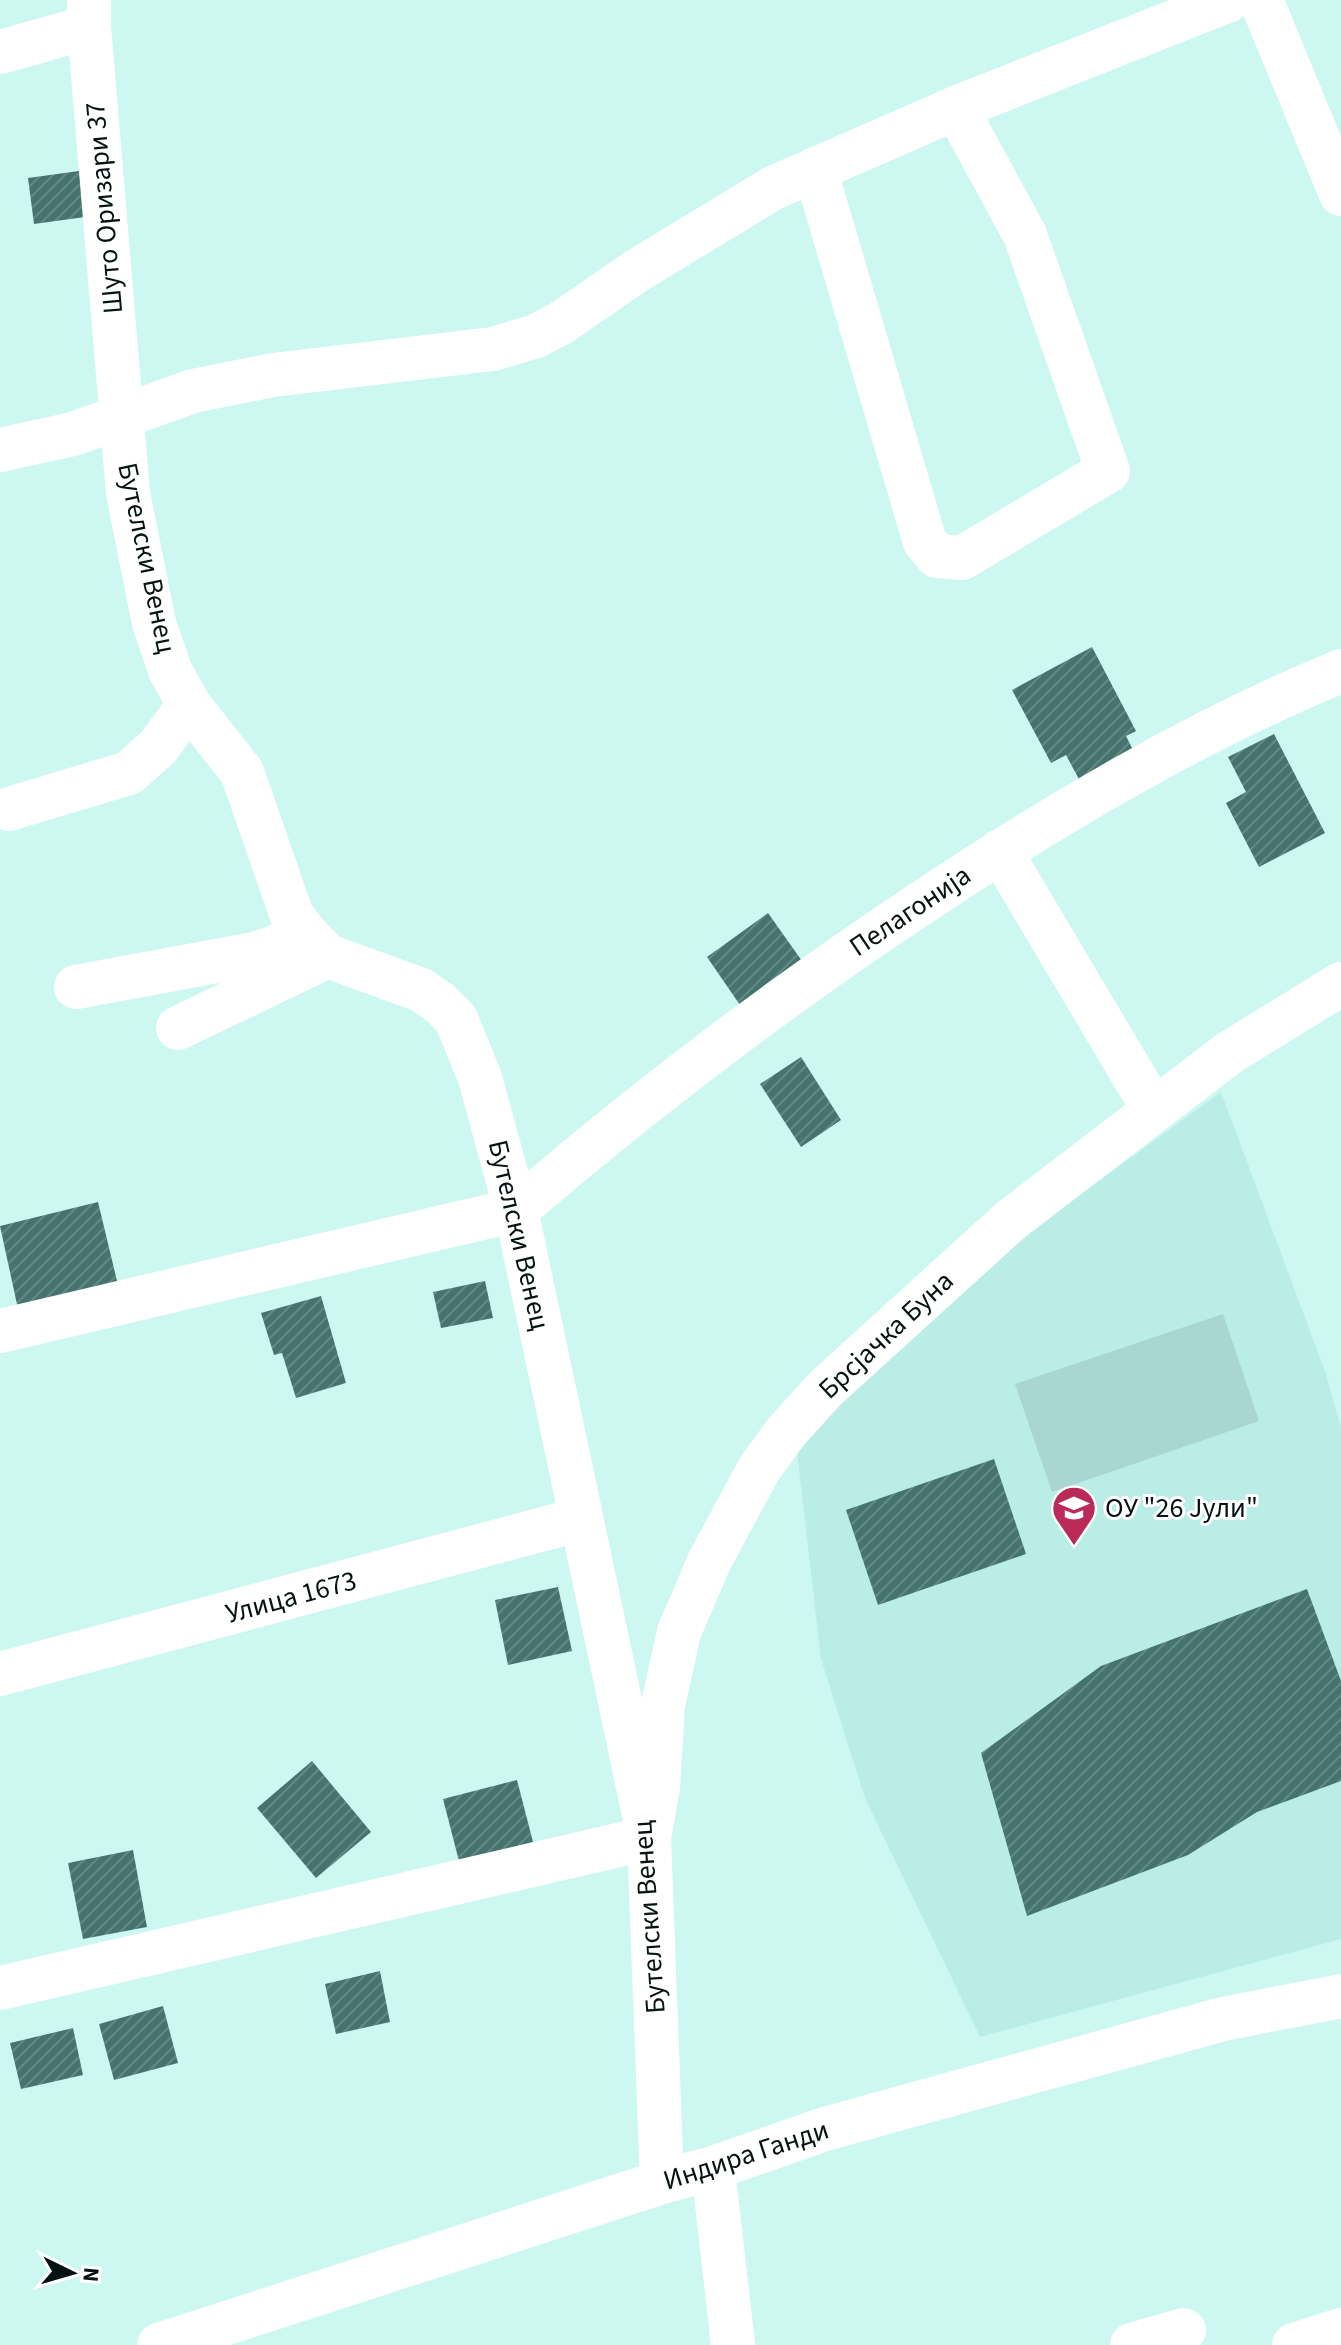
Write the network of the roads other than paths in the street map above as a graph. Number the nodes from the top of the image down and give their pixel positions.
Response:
1 (1229, 0) edge
2 (1261, 0) edge
3 (89, 14) edge
4 (0, 52) edge
5 (956, 108) junction
6 (815, 169) junction
7 (1341, 194) edge
8 (122, 416) junction
9 (0, 450) edge
10 (1341, 671) edge
11 (189, 705) junction
12 (9, 809) dead end
13 (1000, 851) junction
14 (317, 945) junction
15 (1341, 984) edge
16 (76, 987) dead end
17 (178, 1028) dead end
18 (1154, 1110) junction
19 (516, 1210) junction
20 (0, 1331) edge
21 (581, 1519) junction
22 (0, 1674) edge
23 (649, 1838) junction
24 (0, 1988) edge
25 (1341, 1996) edge
26 (713, 2168) junction
27 (662, 2182) junction
28 (1184, 2330) dead end
29 (1341, 2330) edge
30 (159, 2345) edge
31 (733, 2345) edge
32 (1132, 2345) edge
33 (1294, 2345) edge

1 - 5 street
2 - 7 street
3 - 4 street
3 - 8 street, Шуто Оризари 37
5 - 6 street
5 - 6 street
6 - 8 street
8 - 9 street
8 - 11 street, Бутелски Венец
10 - 13 street, Пелагонија
11 - 12 street
11 - 14 street, Бутелски Венец
13 - 18 street
13 - 19 street, Пелагонија
14 - 16 street
14 - 17 street
14 - 19 street, Бутелски Венец
15 - 18 street, Брсјачка Буна
18 - 23 street, Брсјачка Буна
19 - 20 street
19 - 21 street, Бутелски Венец
21 - 22 street, Улица 1673
21 - 23 street, Бутелски Венец
23 - 24 street
23 - 27 street, Бутелски Венец
25 - 26 street, Индира Ганди
26 - 27 street, Индира Ганди
26 - 31 street
27 - 30 street, Индира Ганди
28 - 32 street
29 - 33 street

